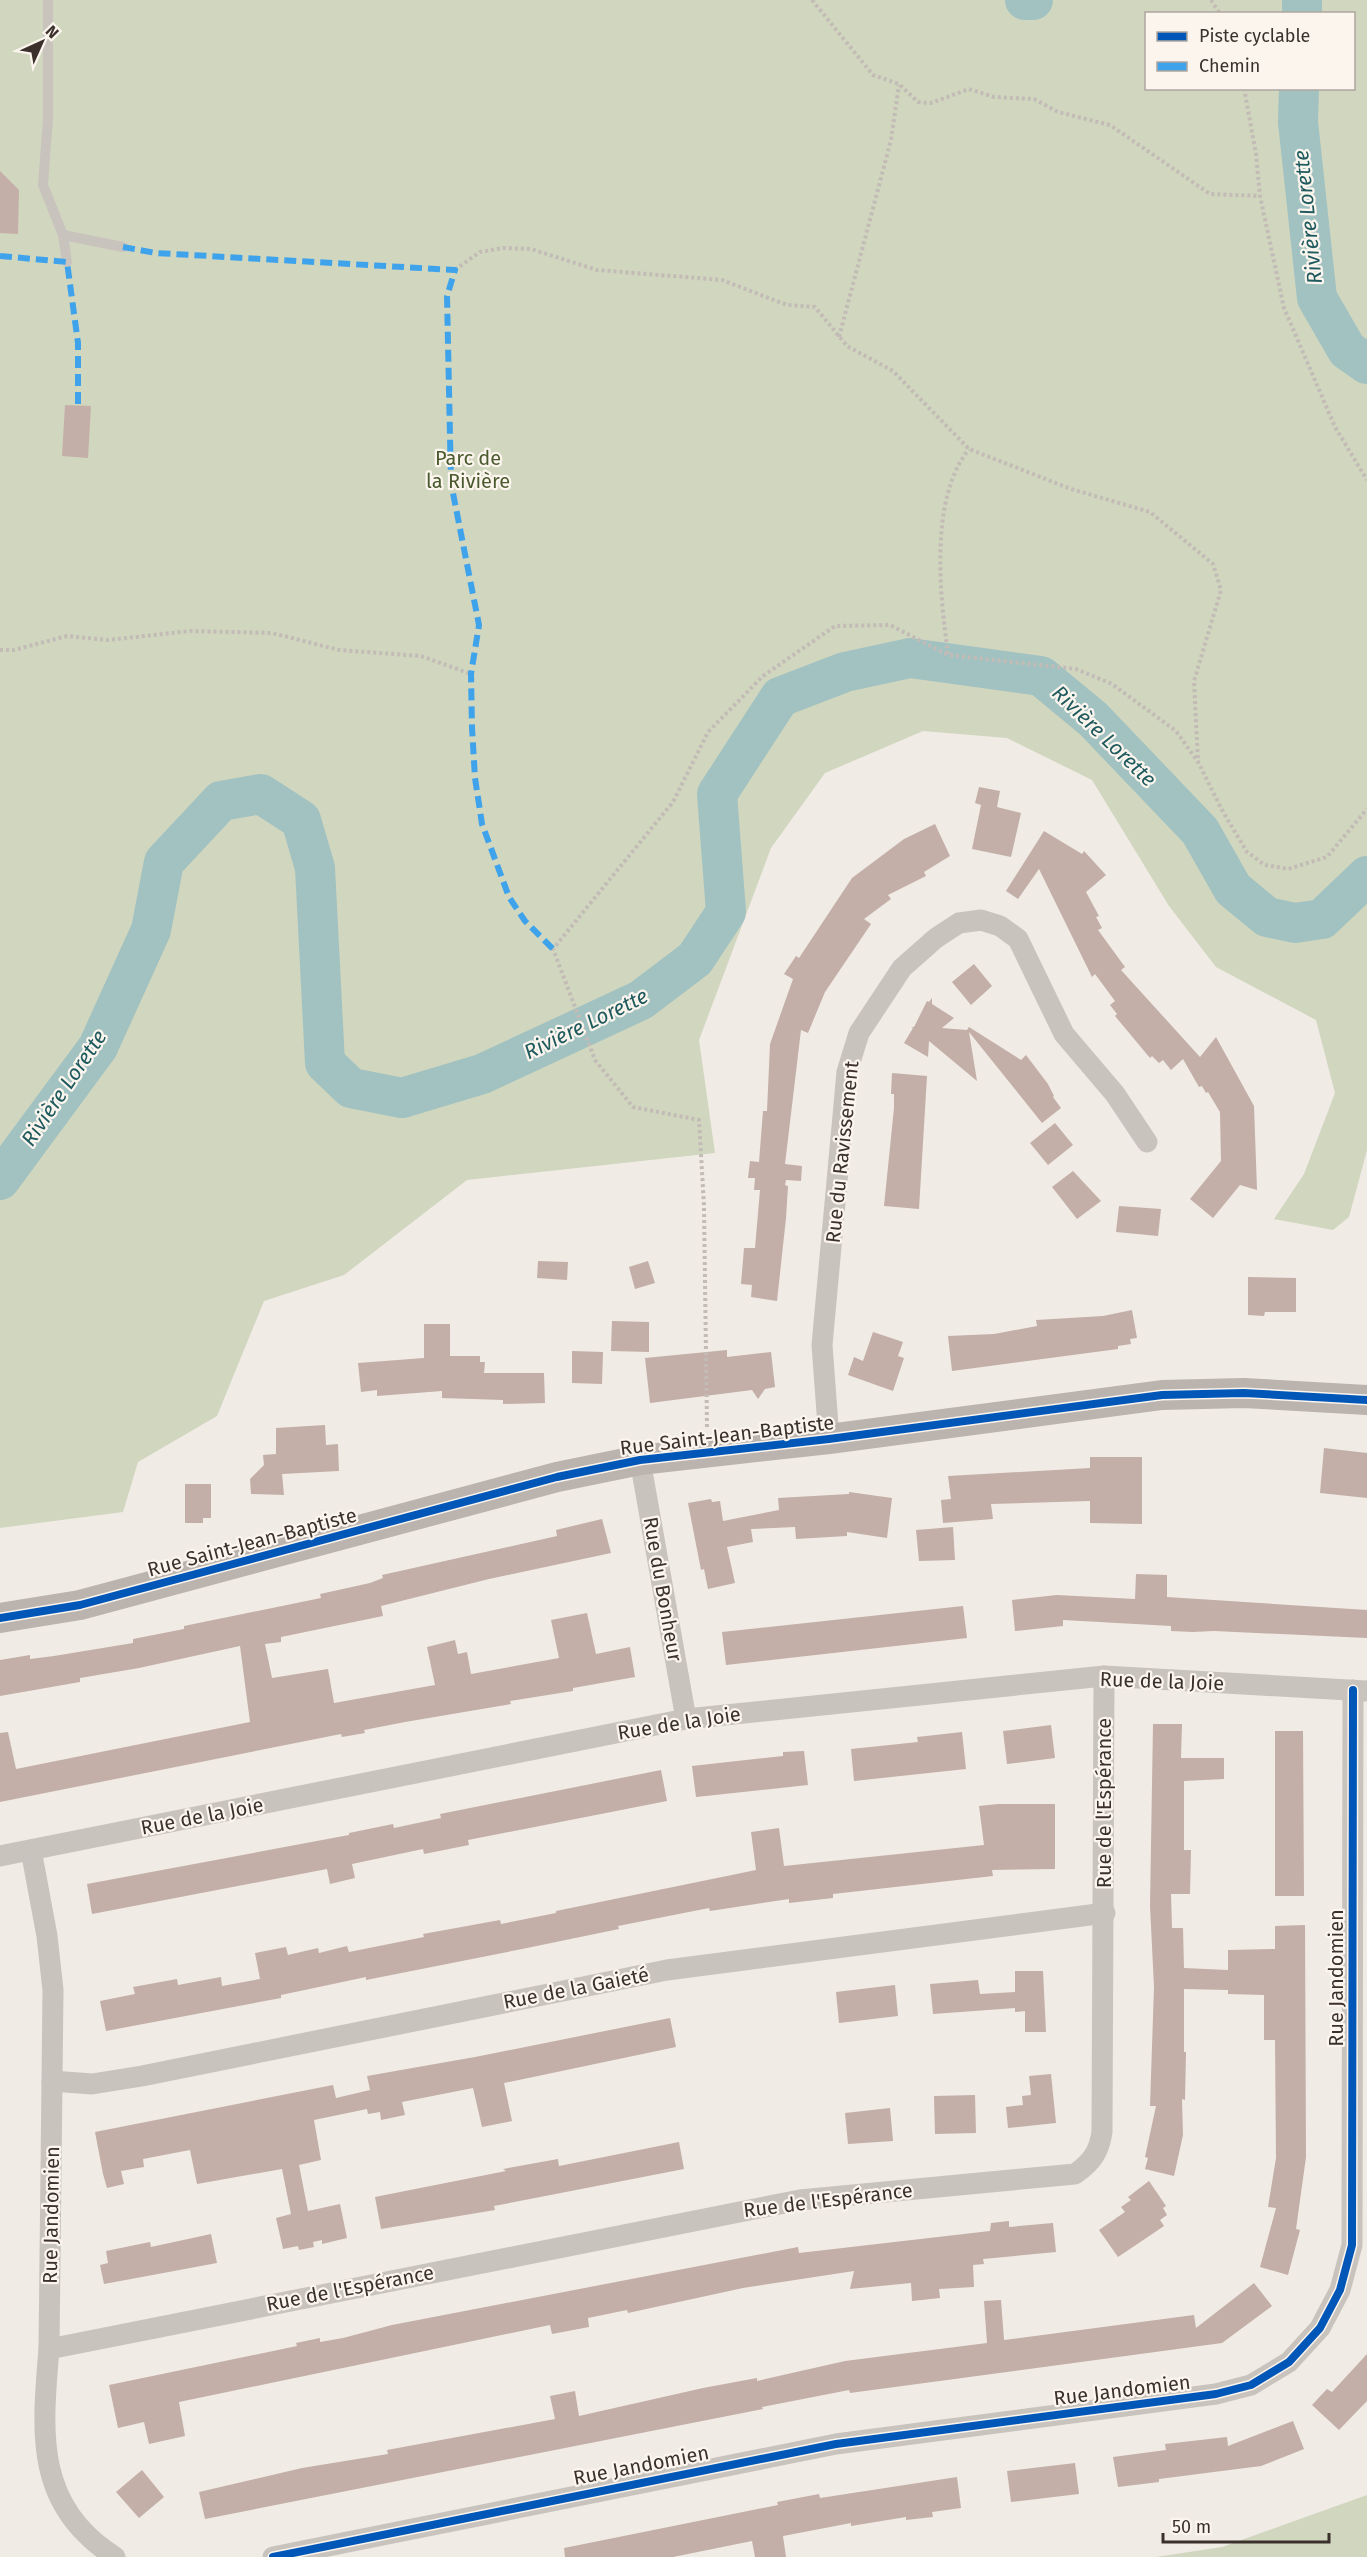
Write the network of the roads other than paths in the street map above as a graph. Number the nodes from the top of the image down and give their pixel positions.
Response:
1 (48, 0) edge
2 (63, 235) junction
3 (123, 248) dead end
4 (67, 262) dead end
5 (1147, 1142) dead end
6 (1367, 1400) edge
7 (829, 1440) junction
8 (640, 1460) junction
9 (0, 1618) edge
10 (1104, 1676) junction
11 (1360, 1690) edge
12 (686, 1719) junction
13 (31, 1850) junction
14 (0, 1856) edge
15 (1105, 1913) junction
16 (52, 2081) junction
17 (49, 2349) junction
18 (115, 2557) edge
19 (273, 2557) edge

1 - 2 lane
2 - 3 lane
2 - 4 lane
5 - 7 street, Rue du Ravissement
6 - 7 street, Rue Saint-Jean-Baptiste
7 - 8 street, Rue Saint-Jean-Baptiste
8 - 9 street, Rue Saint-Jean-Baptiste
8 - 12 street, Rue du Bonheur
10 - 11 street, Rue de la Joie
10 - 12 street, Rue de la Joie
10 - 15 street, Rue de l'Espérance
11 - 19 street, Rue Jandomien
12 - 13 street, Rue de la Joie
13 - 14 street, Rue de la Joie
13 - 16 street, Rue Jandomien
15 - 16 street, Rue de la Gaieté
15 - 17 street, Rue de l'Espérance
16 - 17 street, Rue Jandomien
17 - 18 street, Rue Jandomien

